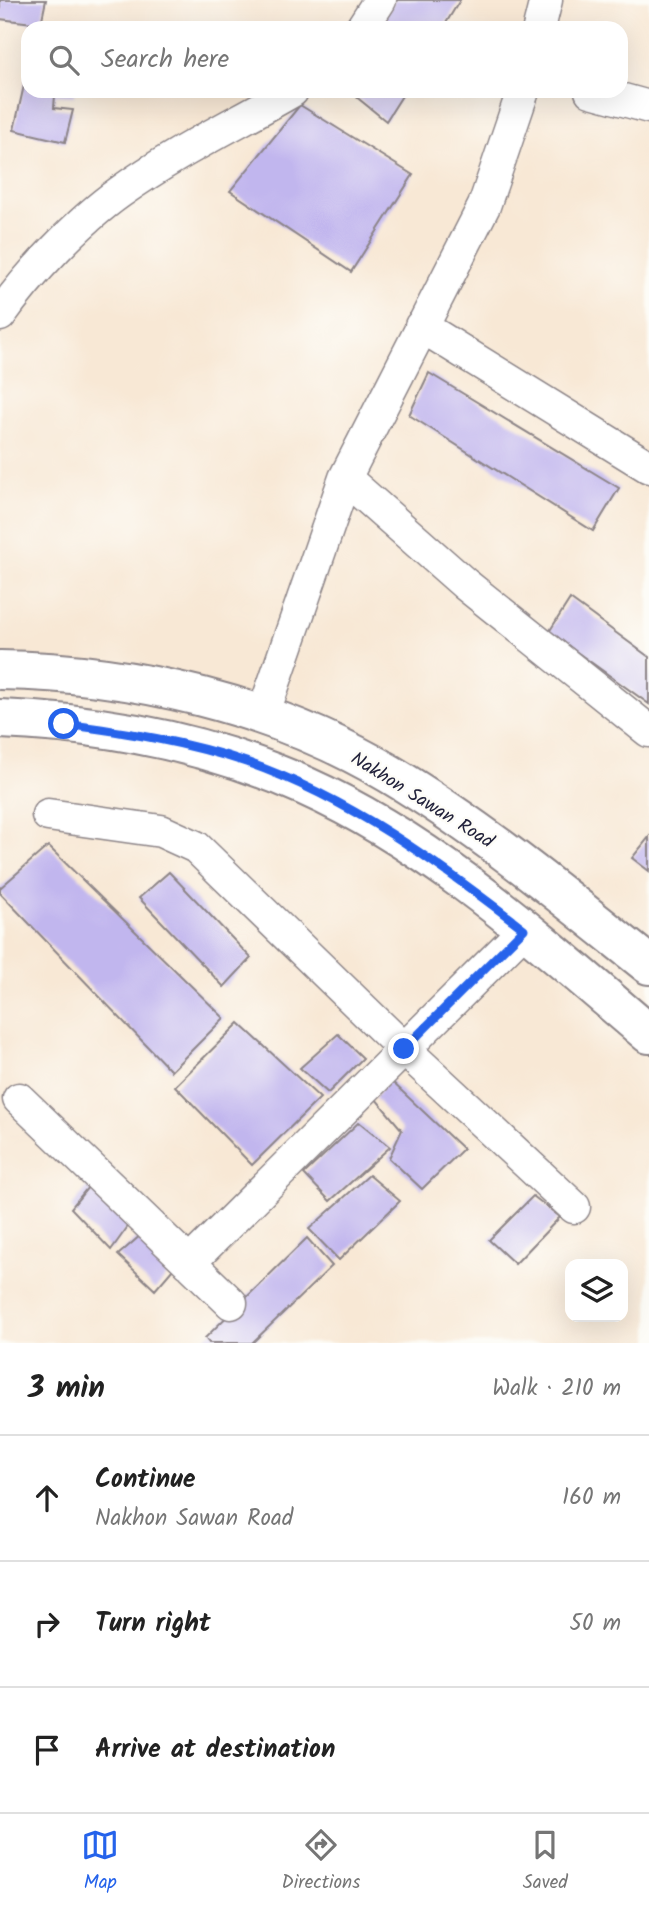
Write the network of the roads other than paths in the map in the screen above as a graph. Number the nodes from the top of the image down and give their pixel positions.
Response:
1 (380, 0) edge
2 (546, 0) edge
3 (366, 21) edge
4 (541, 21) edge
5 (280, 98) edge
6 (521, 98) edge
7 (616, 98) edge
8 (649, 107) edge
9 (0, 315) edge
10 (421, 326) junction
11 (649, 467) edge
12 (345, 478) junction
13 (0, 670) edge
14 (263, 715) junction
15 (0, 719) edge
16 (649, 731) edge
17 (48, 815) dead end
18 (524, 929) junction
19 (649, 965) edge
20 (649, 1034) edge
21 (404, 1049) junction
22 (19, 1099) dead end
23 (574, 1207) dead end
24 (189, 1263) junction
25 (232, 1303) dead end

1 - 3 street
2 - 4 street
5 - 9 street
6 - 10 street
7 - 8 street
10 - 11 street
10 - 12 street
12 - 14 street
12 - 16 street
13 - 14 main road, Nakhon Sawan Road
14 - 19 main road, Nakhon Sawan Road
15 - 18 main road
17 - 21 street
18 - 20 main road
18 - 21 street
21 - 23 street
21 - 24 street
22 - 24 street
24 - 25 street

